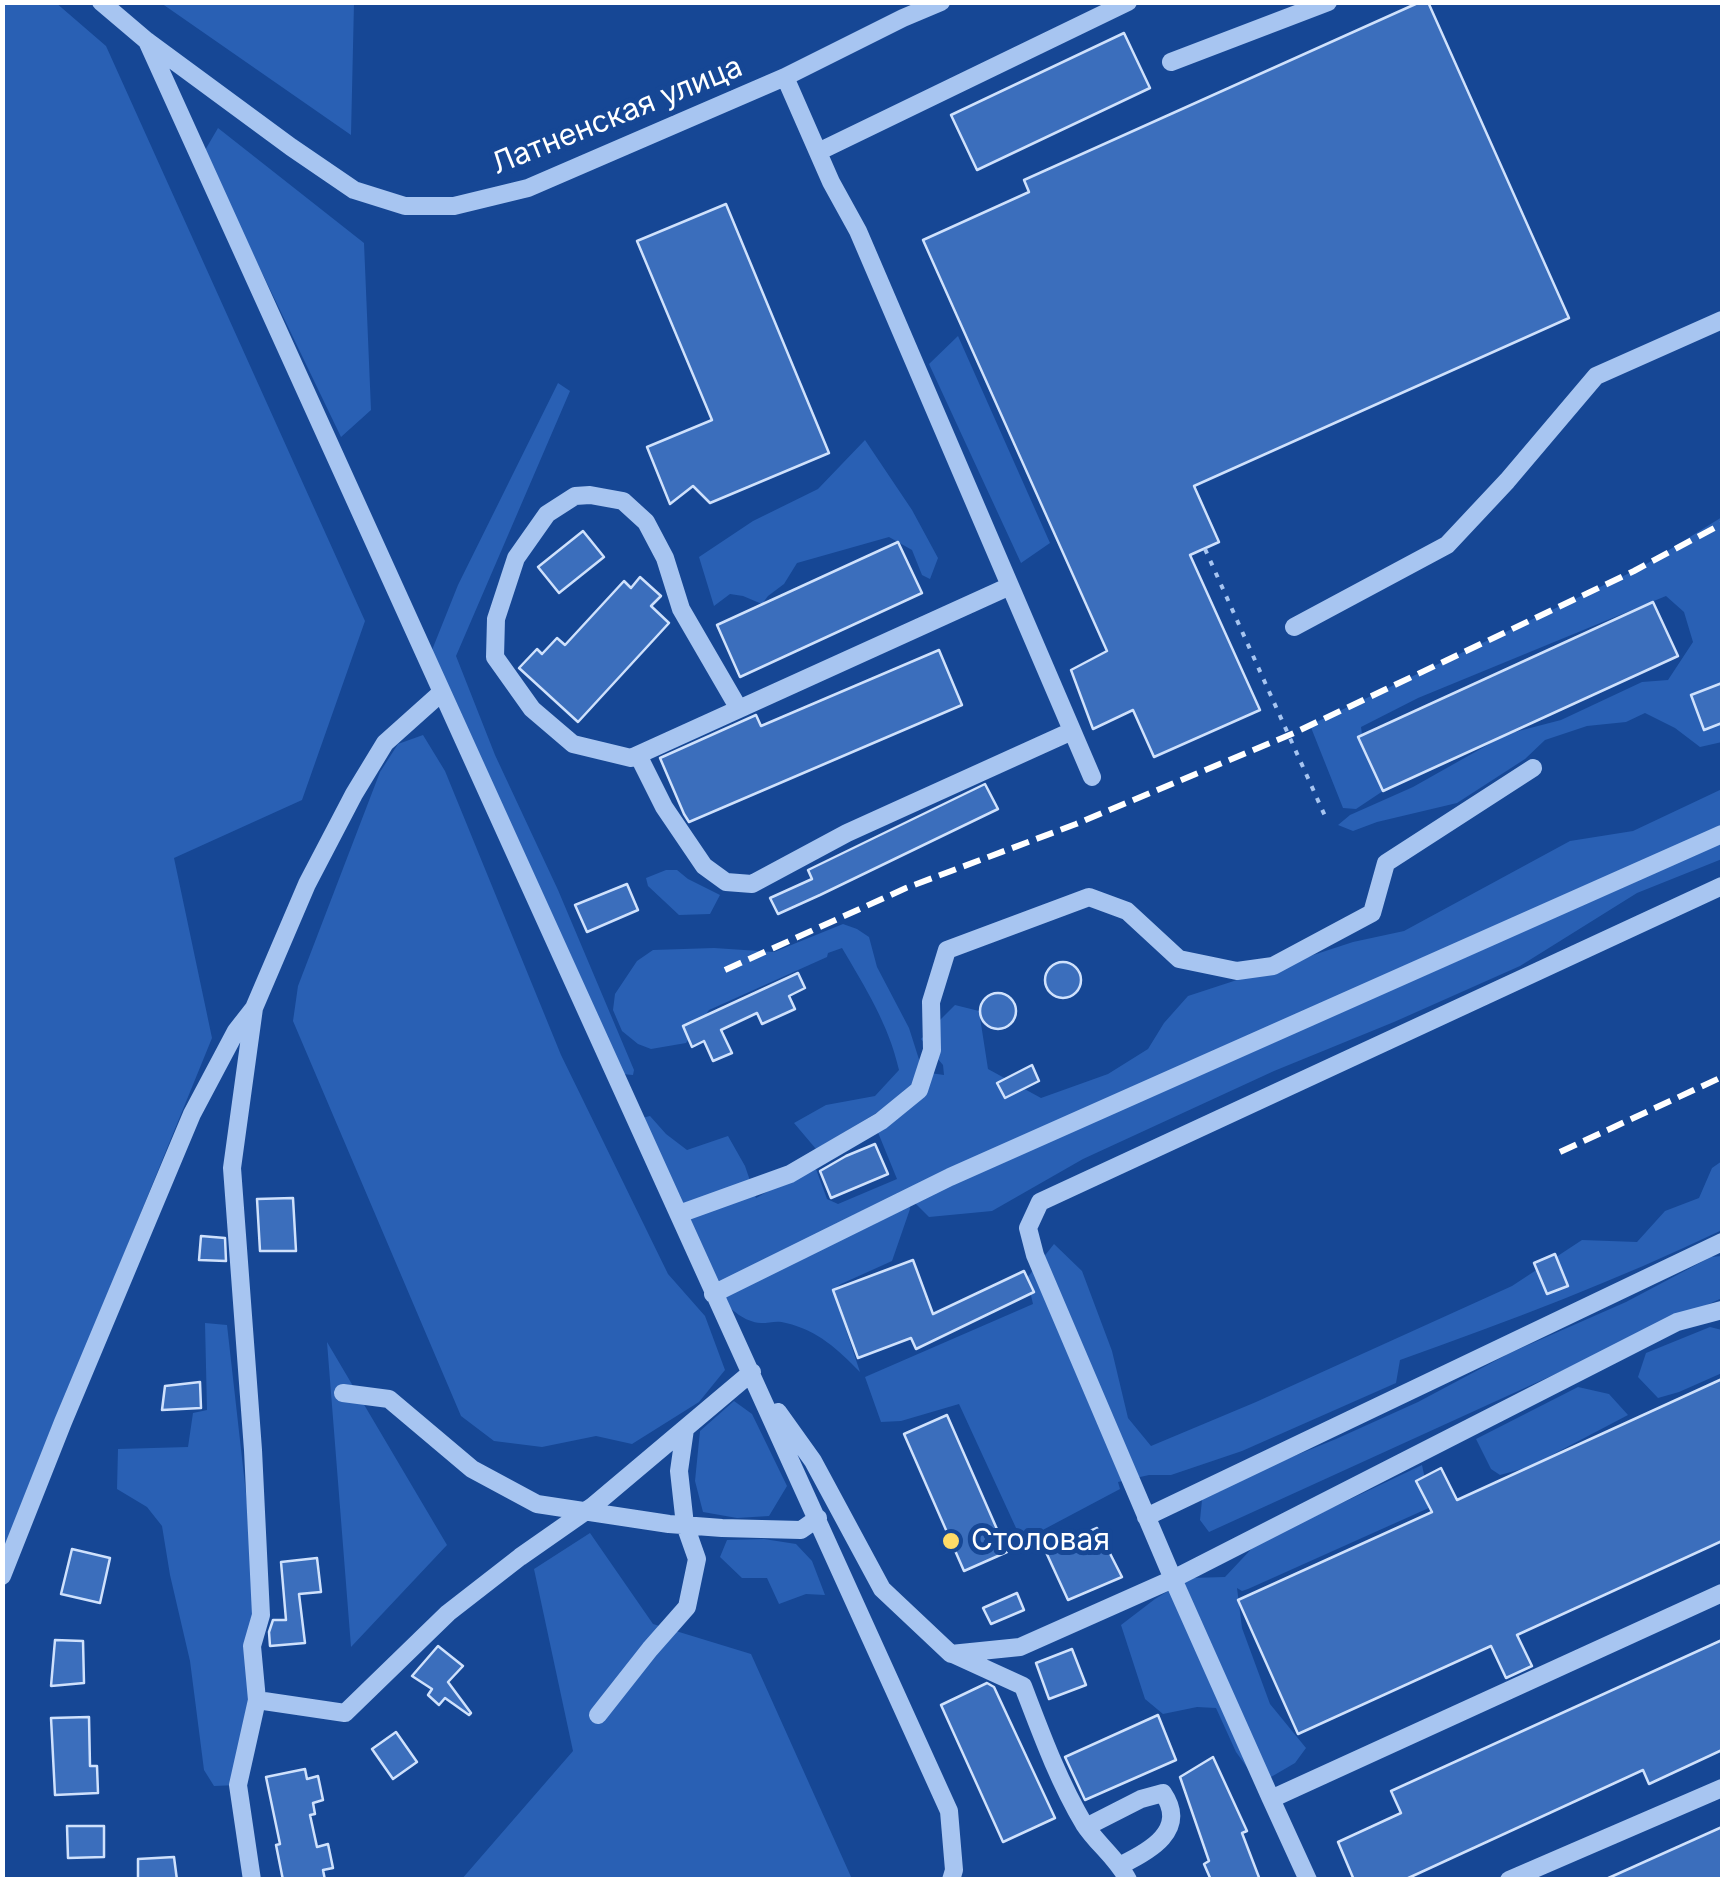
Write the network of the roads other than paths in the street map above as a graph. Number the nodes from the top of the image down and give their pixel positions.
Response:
1 (102, 2) edge
2 (941, 2) edge
3 (1128, 2) edge
4 (1328, 2) edge
5 (907, 10) edge
6 (148, 41) junction
7 (1171, 62) dead end
8 (785, 77) junction
9 (818, 152) junction
10 (1722, 320) edge
11 (1010, 586) junction
12 (1294, 626) dead end
13 (442, 692) junction
14 (738, 709) junction
15 (1072, 731) junction
16 (638, 755) junction
17 (1532, 768) dead end
18 (1092, 777) dead end
19 (1722, 834) edge
20 (1722, 886) edge
21 (254, 1008) junction
22 (679, 1214) junction
23 (1722, 1242) edge
24 (713, 1294) junction
25 (1722, 1310) edge
26 (754, 1377) junction
27 (343, 1393) dead end
28 (684, 1429) junction
29 (584, 1513) junction
30 (1146, 1517) junction
31 (818, 1518) junction
32 (685, 1525) junction
33 (2, 1576) edge
34 (1174, 1579) junction
35 (1722, 1593) edge
36 (952, 1654) junction
37 (257, 1700) junction
38 (598, 1716) dead end
39 (1722, 1788) edge
40 (1271, 1799) junction
41 (1086, 1827) junction
42 (1124, 1872) edge
43 (252, 1880) edge
44 (951, 1880) edge
45 (1308, 1880) edge
46 (1509, 1880) edge

1 - 6 street, Латненская улица
2 - 5 street, Латненская улица
3 - 9 street
4 - 7 street
5 - 8 street, Латненская улица
6 - 8 street, Латненская улица
6 - 13 street
8 - 9 street
9 - 11 street
10 - 12 street
11 - 14 street
11 - 15 street
13 - 21 street
13 - 22 street
14 - 16 street
14 - 16 street
15 - 16 street
15 - 18 street
17 - 22 street
19 - 24 street
20 - 30 street
21 - 33 street
21 - 37 street
22 - 24 street
23 - 30 street
24 - 26 street
25 - 34 street
26 - 28 street
26 - 31 street
26 - 36 street
27 - 29 street
28 - 29 street
28 - 32 street
29 - 32 street
29 - 37 street
30 - 34 street
31 - 32 street
31 - 44 street
32 - 38 street
34 - 36 street
34 - 40 street
35 - 40 street
36 - 41 street
37 - 43 street
39 - 46 street
40 - 45 street
41 - 42 street
41 - 42 street

